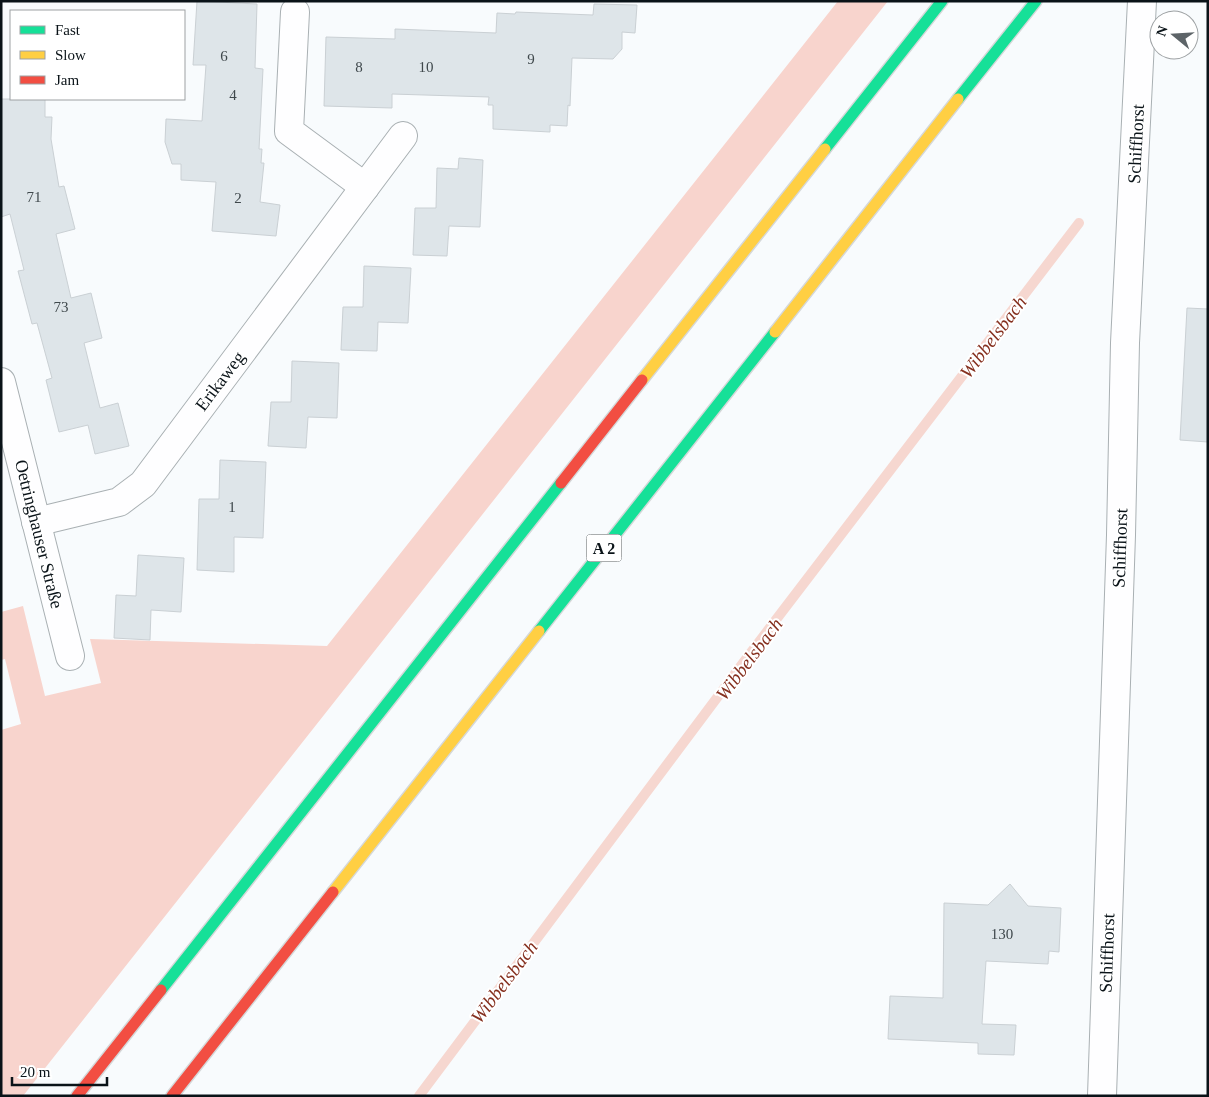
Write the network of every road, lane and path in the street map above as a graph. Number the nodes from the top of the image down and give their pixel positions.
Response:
1 (942, 1) edge
2 (1036, 1) edge
3 (1142, 1) edge
4 (295, 12) dead end
5 (403, 136) dead end
6 (365, 187) junction
7 (1, 382) edge
8 (36, 522) junction
9 (70, 656) dead end
10 (77, 1096) edge
11 (172, 1096) edge
12 (1102, 1096) edge

1 - 10 highway
2 - 11 highway, A 2
3 - 12 street, Schiffhorst
4 - 6 street
5 - 6 street, Erikaweg
6 - 8 street, Erikaweg
7 - 8 street, Oetringhauser Straße
8 - 9 street, Oetringhauser Straße

